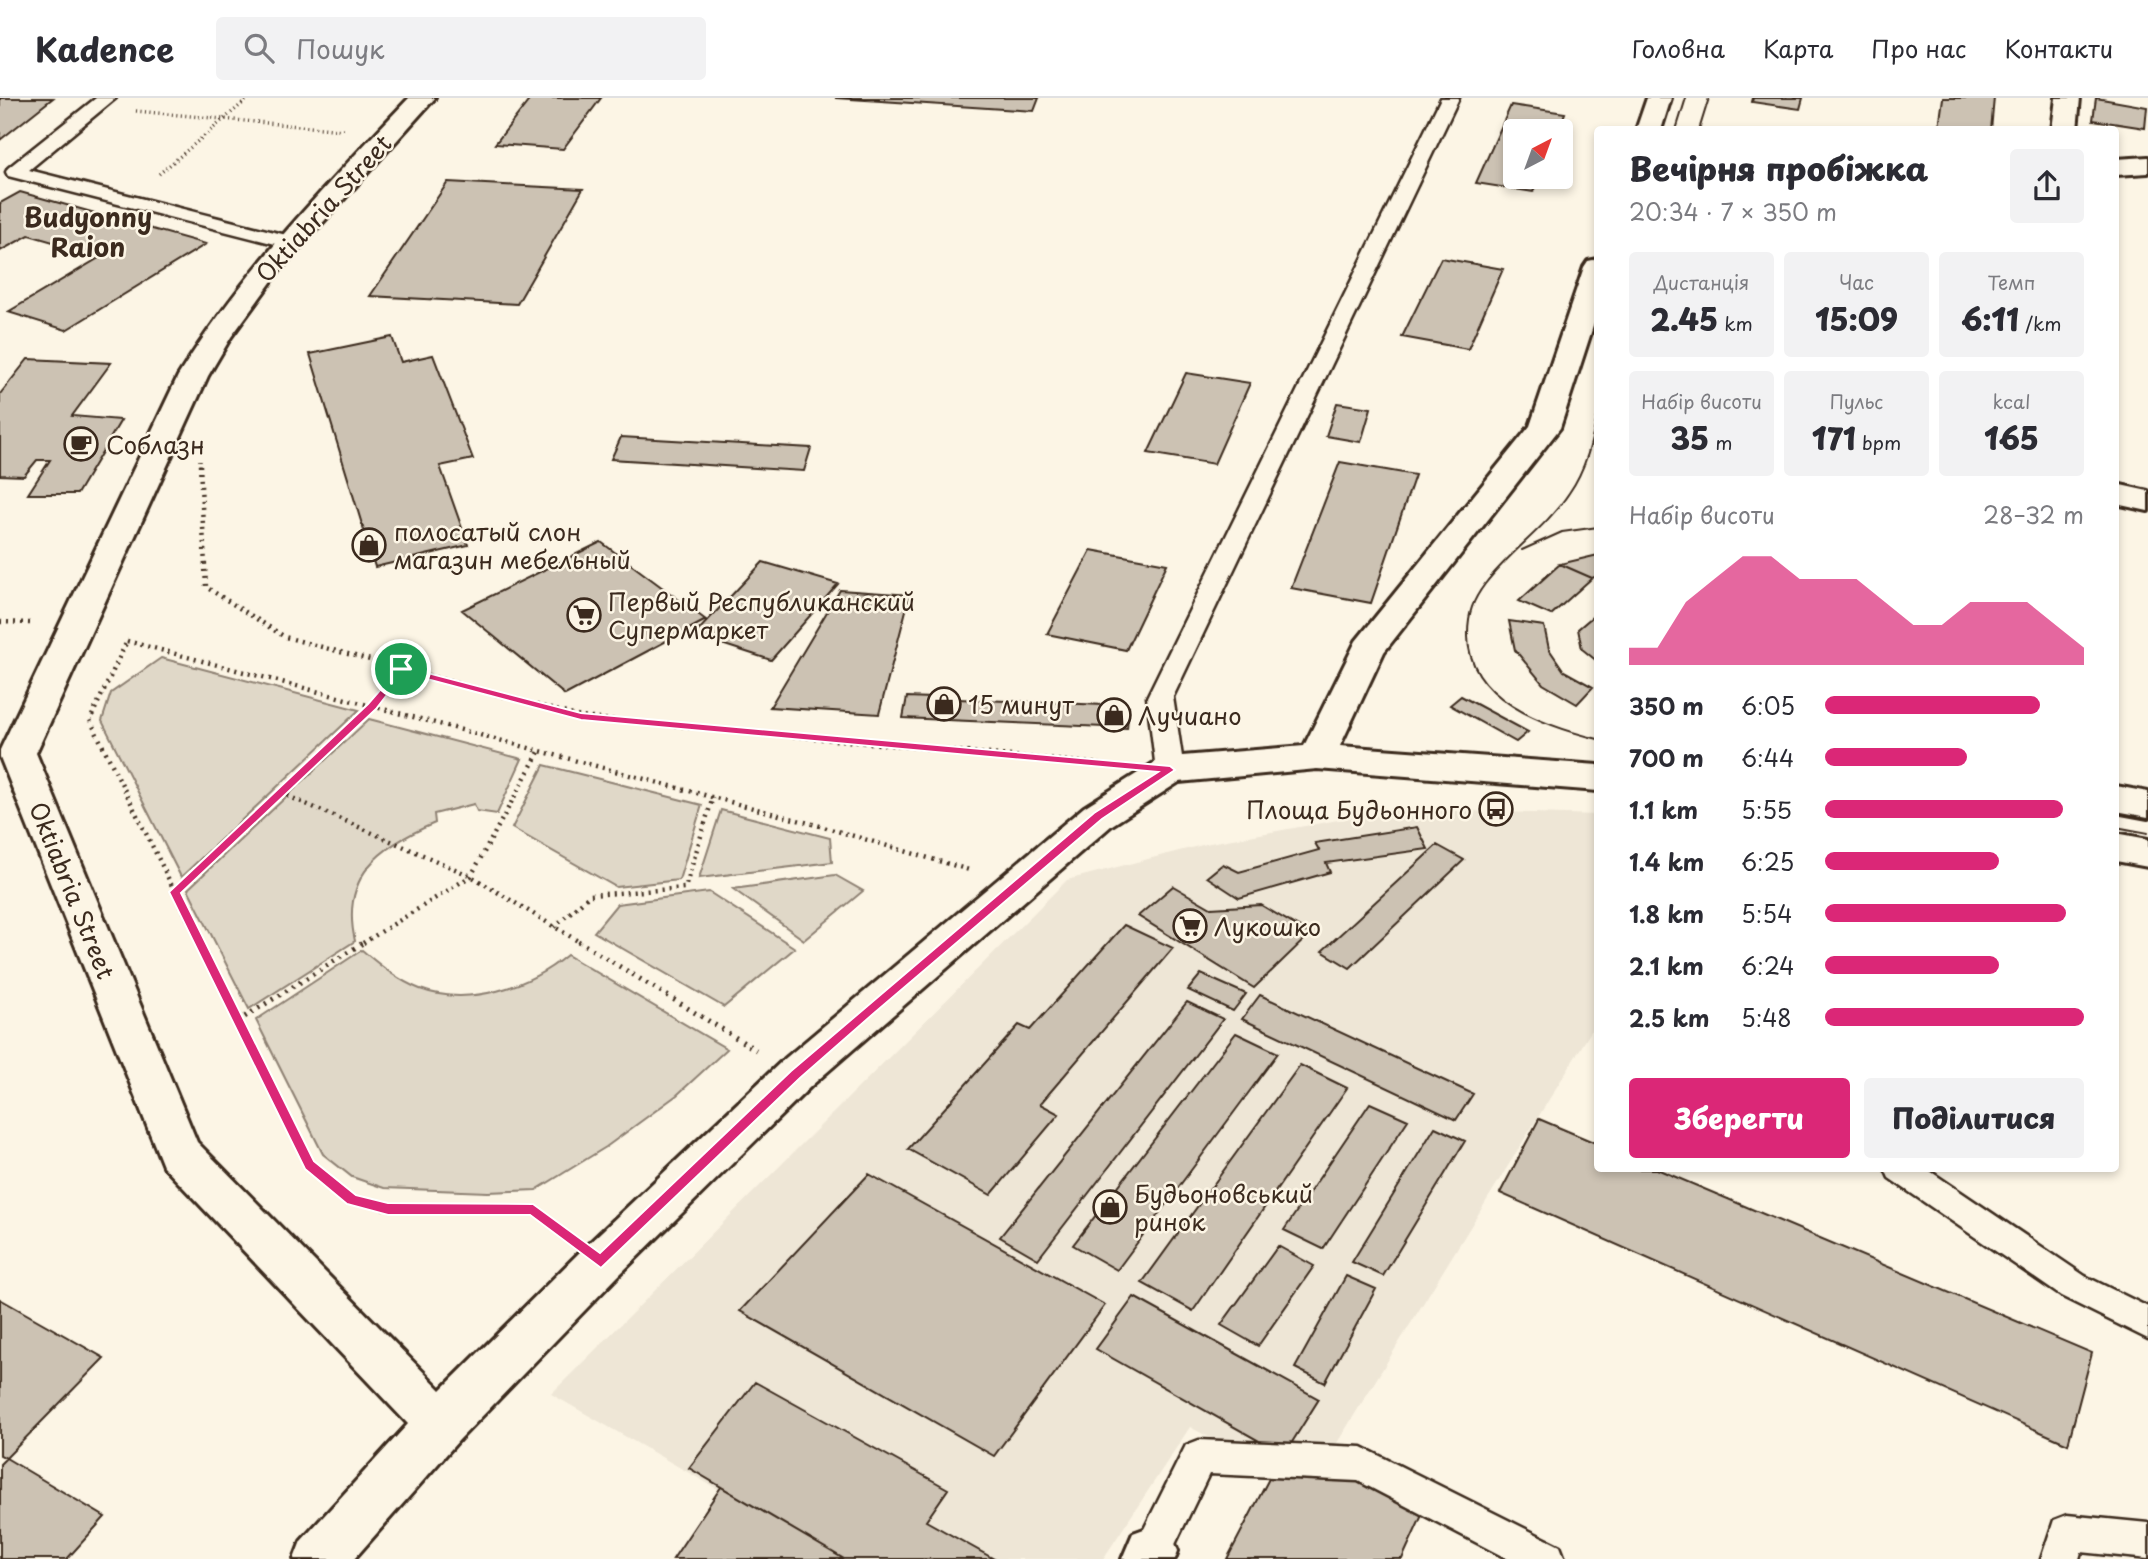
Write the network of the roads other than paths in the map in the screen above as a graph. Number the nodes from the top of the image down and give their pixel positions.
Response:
1 (423, 98) edge
2 (1450, 98) edge
3 (1659, 98) edge
4 (2068, 98) edge
5 (101, 103) edge
6 (1649, 126) edge
7 (2064, 126) edge
8 (2148, 165) edge
9 (2119, 167) edge
10 (8, 172) edge
11 (287, 240) junction
12 (1594, 279) edge
13 (2119, 495) edge
14 (2148, 501) edge
15 (8, 753) edge
16 (1317, 757) junction
17 (1170, 770) junction
18 (1594, 778) edge
19 (2119, 800) edge
20 (2148, 805) edge
21 (2119, 848) edge
22 (2148, 853) edge
23 (1905, 1172) edge
24 (2148, 1324) edge
25 (442, 1424) junction
26 (2148, 1541) edge
27 (1150, 1555) edge
28 (320, 1559) edge
29 (1546, 1559) edge
30 (2060, 1559) edge

1 - 11 main road, Oktiabria Street
2 - 17 lane
3 - 6 main road
4 - 7 main road
5 - 10 lane
8 - 9 main road
10 - 11 lane
11 - 15 main road, Oktiabria Street
12 - 16 main road
13 - 14 main road
15 - 25 main road, Oktiabria Street
16 - 17 main road
16 - 18 main road
17 - 25 main road
19 - 20 main road
21 - 22 main road
23 - 24 lane
25 - 28 main road
26 - 30 lane
27 - 29 lane

